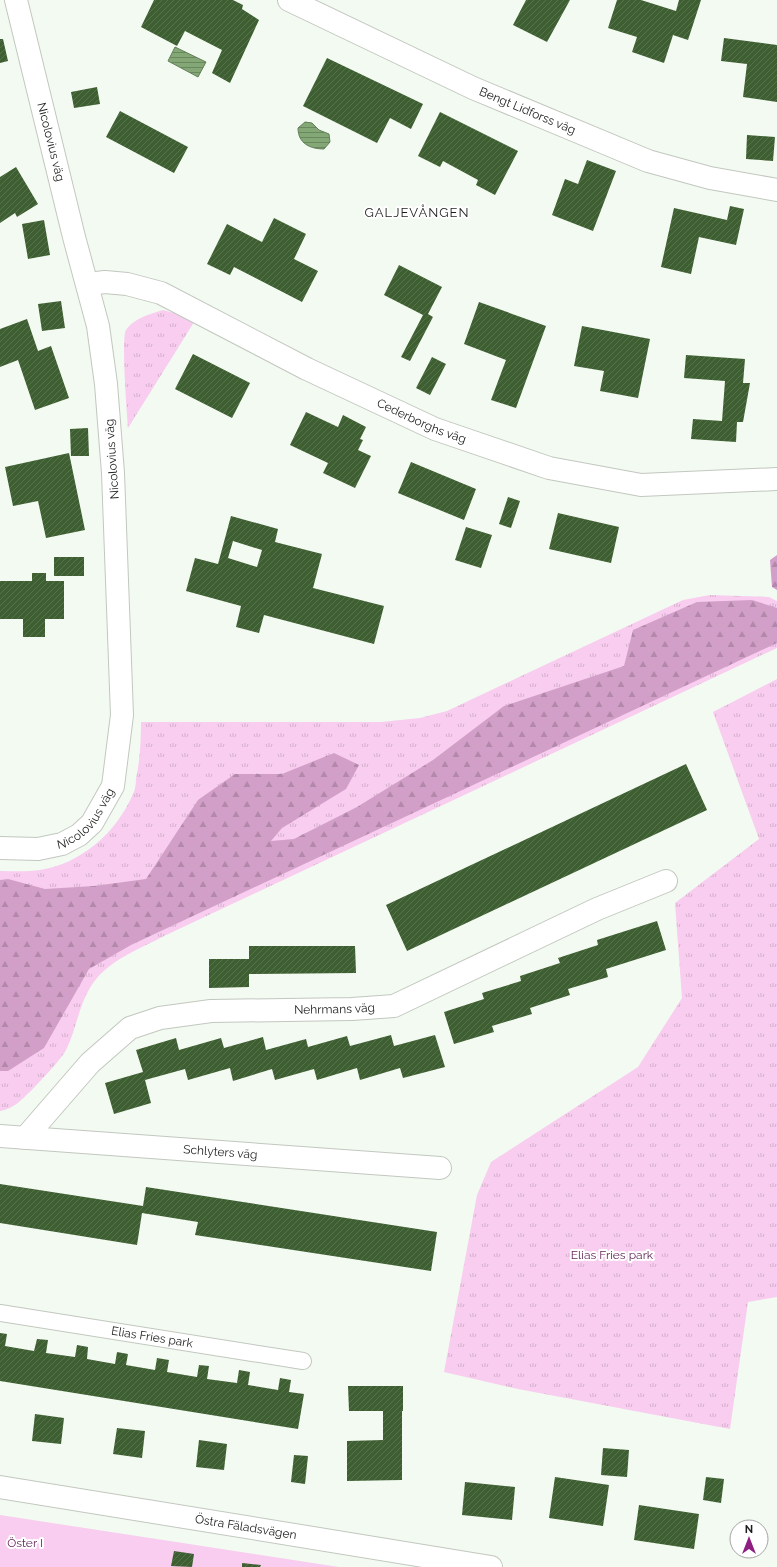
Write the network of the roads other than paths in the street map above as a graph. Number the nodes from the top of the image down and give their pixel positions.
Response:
1 (16, 0) edge
2 (289, 0) edge
3 (777, 190) edge
4 (88, 284) junction
5 (777, 479) edge
6 (0, 848) edge
7 (666, 881) dead end
8 (0, 1136) edge
9 (25, 1138) junction
10 (440, 1168) dead end
11 (0, 1313) edge
12 (303, 1361) dead end
13 (0, 1487) edge
14 (491, 1567) edge

1 - 4 street, Nicolovius väg
2 - 3 street, Bengt Lidforss väg
4 - 5 street, Cederborghs väg
4 - 6 street, Nicolovius väg
7 - 9 street, Nehrmans väg
8 - 9 street, Schlyters väg
9 - 10 street, Schlyters väg
11 - 12 lane, Elias Fries park
13 - 14 street, Östra Fäladsvägen

